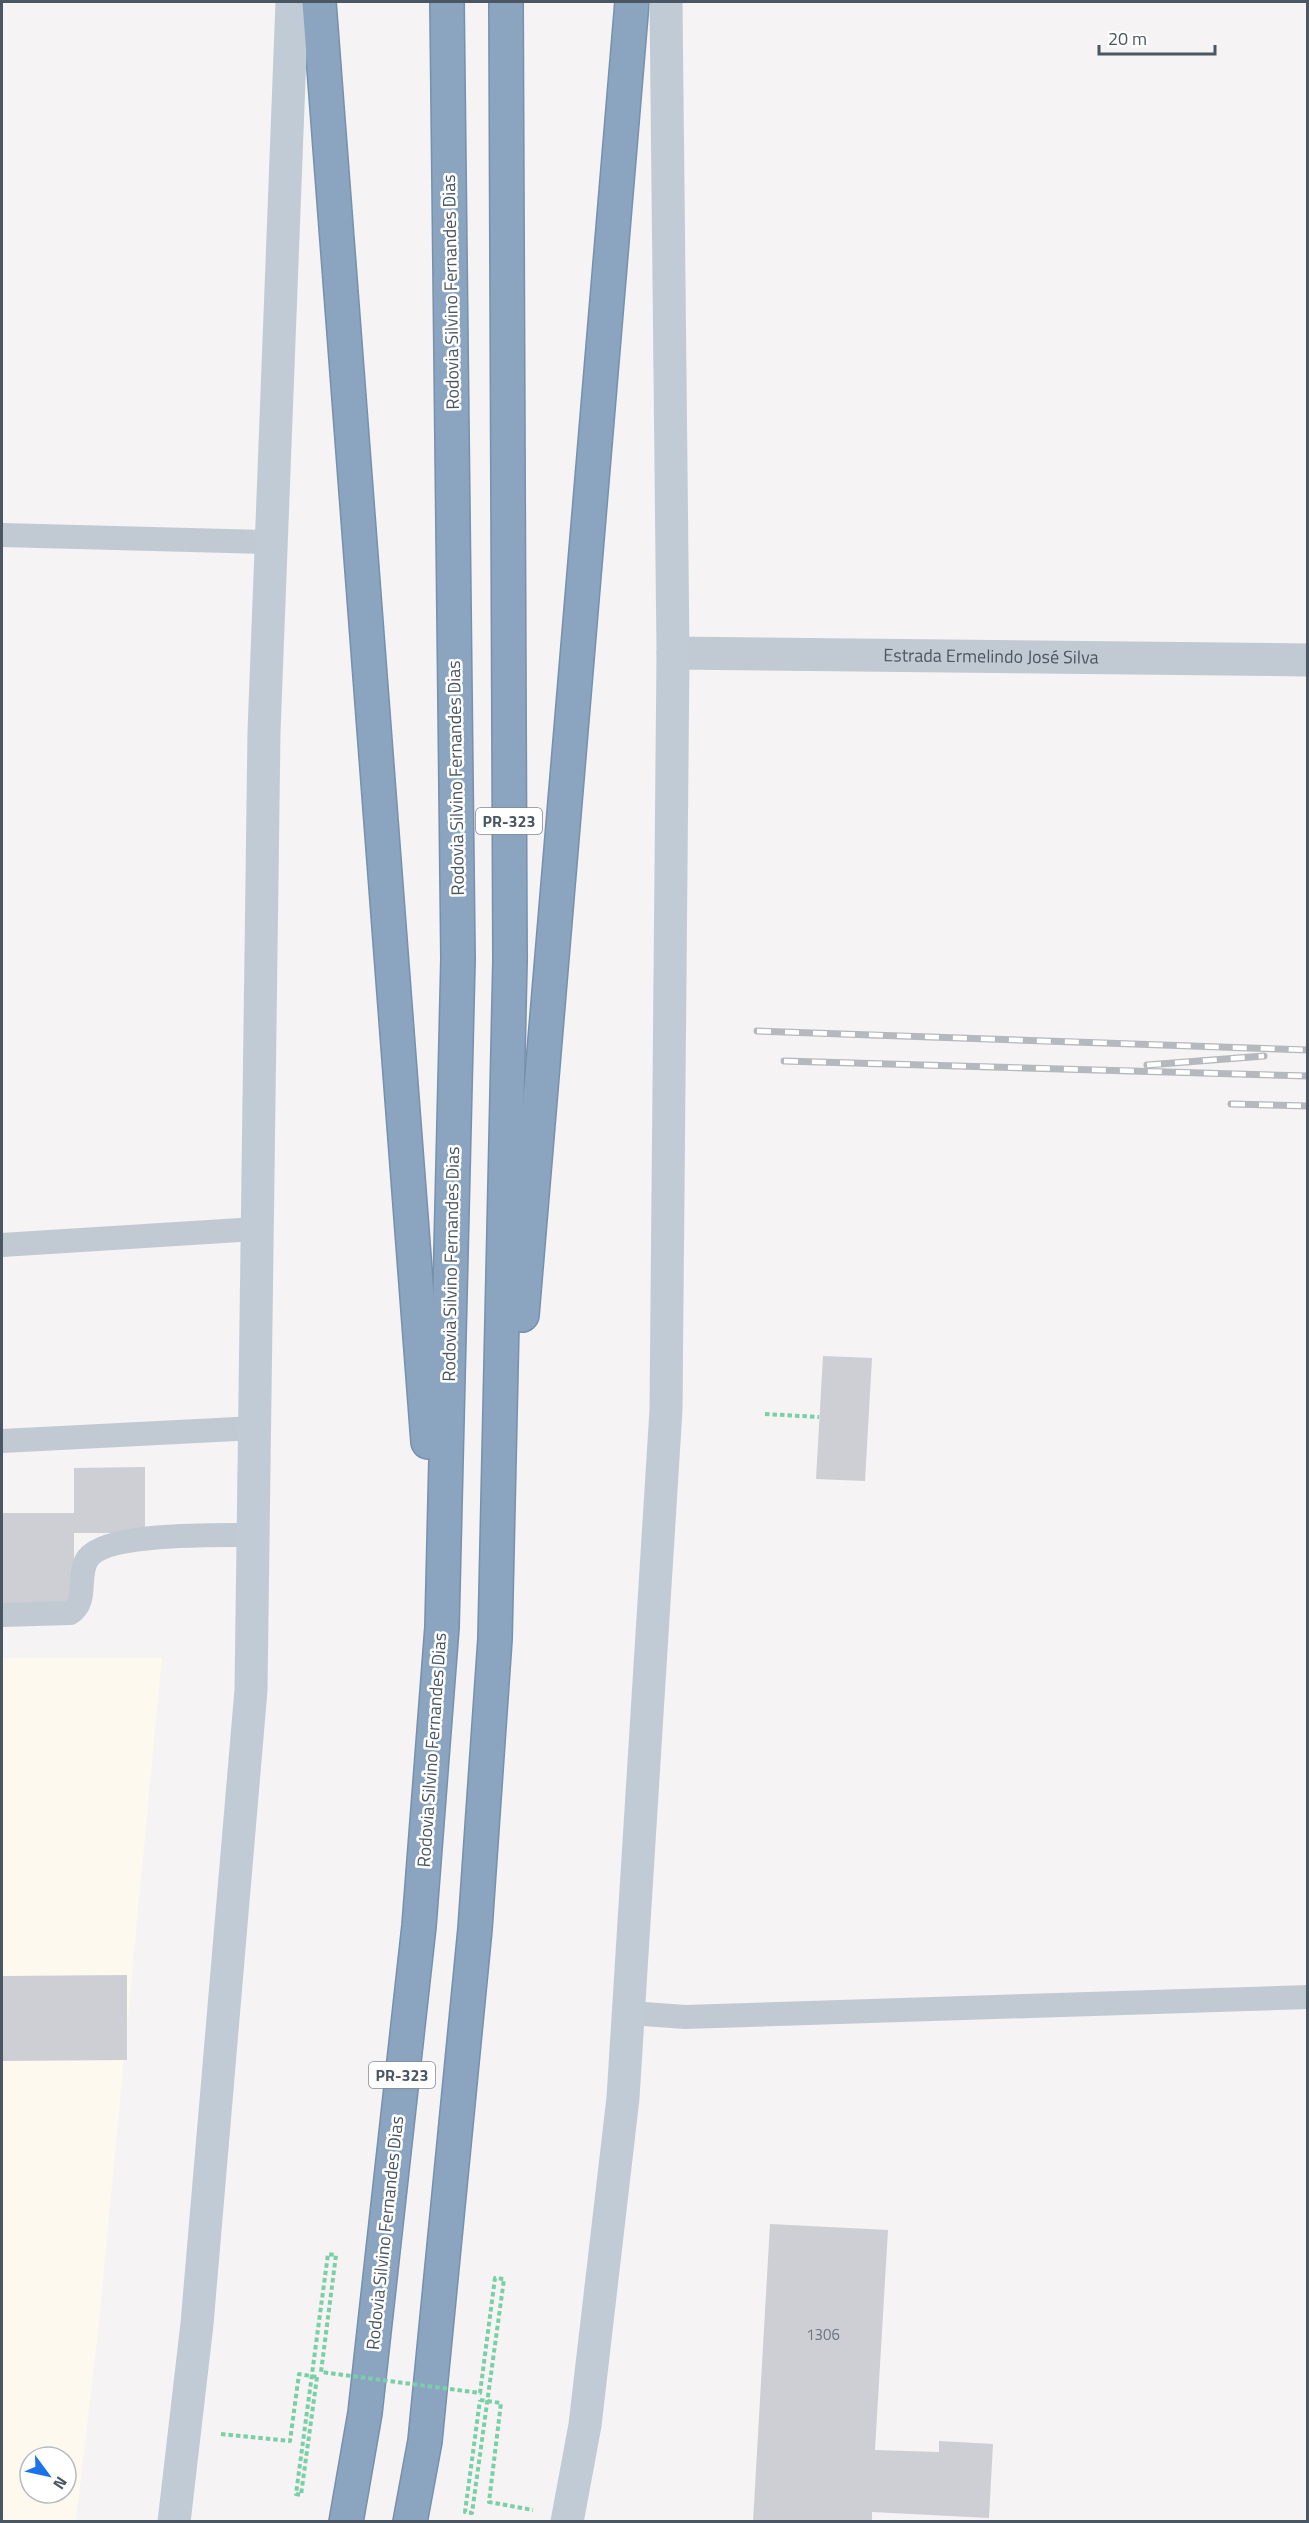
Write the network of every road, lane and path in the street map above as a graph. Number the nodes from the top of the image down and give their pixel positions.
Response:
1 (292, 2) edge
2 (319, 2) edge
3 (447, 2) edge
4 (506, 2) edge
5 (632, 2) edge
6 (666, 2) edge
7 (2, 535) edge
8 (270, 542) junction
9 (673, 653) junction
10 (1308, 660) edge
11 (256, 1228) junction
12 (2, 1245) edge
13 (765, 1414) dead end
14 (819, 1417) dead end
15 (256, 1428) junction
16 (2, 1441) edge
17 (255, 1535) junction
18 (2, 1615) edge
19 (442, 1626) junction
20 (495, 1640) junction
21 (1308, 1997) edge
22 (630, 2013) junction
23 (184, 2430) junction
24 (568, 2518) edge
25 (174, 2522) edge
26 (346, 2522) edge
27 (410, 2522) edge

1 - 8 street
2 - 19 highway
3 - 19 highway, Rodovia Silvino Fernandes Dias / PR-323
4 - 20 highway, PR-323
5 - 20 highway
6 - 9 street
7 - 8 lane
8 - 11 street
9 - 10 street, Estrada Ermelindo José Silva
9 - 22 street
11 - 12 lane
11 - 15 street
13 - 14 path
15 - 16 lane
15 - 17 street
17 - 18 lane
17 - 23 street
19 - 26 highway, Rodovia Silvino Fernandes Dias / PR-323
20 - 27 highway, PR-323
21 - 22 lane
22 - 24 street
23 - 24 path, bridge
23 - 25 street

